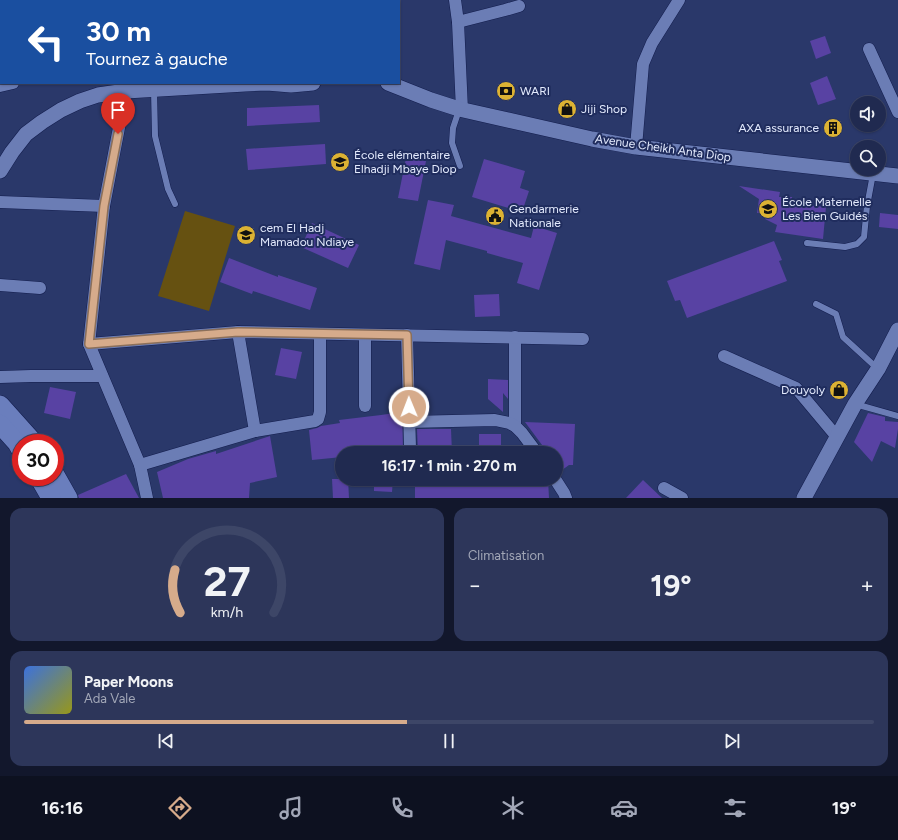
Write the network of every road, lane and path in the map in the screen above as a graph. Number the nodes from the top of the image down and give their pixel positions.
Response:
1 (455, 0) edge
2 (679, 0) edge
3 (519, 6) dead end
4 (458, 22) junction
5 (869, 49) dead end
6 (243, 84) edge
7 (280, 84) edge
8 (302, 84) edge
9 (391, 84) edge
10 (154, 90) junction
11 (126, 91) junction
12 (461, 109) junction
13 (898, 112) edge
14 (636, 147) junction
15 (460, 166) dead end
16 (850, 170) edge
17 (0, 171) edge
18 (886, 175) edge
19 (872, 176) edge
20 (898, 176) edge
21 (0, 202) edge
22 (176, 204) dead end
23 (104, 206) junction
24 (807, 243) dead end
25 (0, 285) edge
26 (40, 288) dead end
27 (816, 304) dead end
28 (898, 330) edge
29 (238, 332) junction
30 (320, 334) junction
31 (365, 335) junction
32 (407, 335) junction
33 (516, 338) junction
34 (583, 339) dead end
35 (89, 344) junction
36 (724, 356) dead end
37 (878, 369) junction
38 (102, 376) junction
39 (0, 377) edge
40 (855, 404) junction
41 (0, 405) edge
42 (365, 406) dead end
43 (898, 416) edge
44 (409, 422) junction
45 (0, 424) edge
46 (516, 426) junction
47 (255, 431) junction
48 (26, 434) edge
49 (837, 437) junction
50 (12, 438) edge
51 (410, 446) edge
52 (532, 446) edge
53 (140, 465) junction
54 (44, 486) edge
55 (61, 486) edge
56 (560, 486) edge
57 (664, 488) dead end
58 (51, 498) edge
59 (68, 498) edge
60 (147, 498) edge
61 (566, 498) edge
62 (682, 498) edge
63 (804, 498) edge

1 - 4 street
2 - 14 street
3 - 4 street
4 - 12 street
5 - 13 street
6 - 10 street
7 - 8 street
9 - 12 street, Avenue Cheikh Anta Diop
10 - 11 street
10 - 22 lane
11 - 17 street
11 - 23 street
12 - 14 street, Avenue Cheikh Anta Diop
12 - 15 lane
14 - 16 street, Avenue Cheikh Anta Diop
18 - 20 street, Avenue Cheikh Anta Diop
19 - 24 lane
21 - 23 street
23 - 35 street
25 - 26 street
27 - 37 lane
28 - 37 street
29 - 30 street
29 - 35 street
29 - 47 street
30 - 31 street
30 - 47 street
31 - 32 street
31 - 42 street
32 - 33 street
32 - 44 street
33 - 34 street
33 - 46 street
35 - 38 street
36 - 49 street
37 - 40 street
38 - 39 street
38 - 53 street
40 - 43 lane
40 - 49 street
41 - 48 highway
44 - 46 street
44 - 51 street
45 - 50 highway
46 - 52 street
47 - 53 street
49 - 63 street
53 - 60 street
54 - 58 highway
55 - 59 highway
56 - 61 street
57 - 62 street

